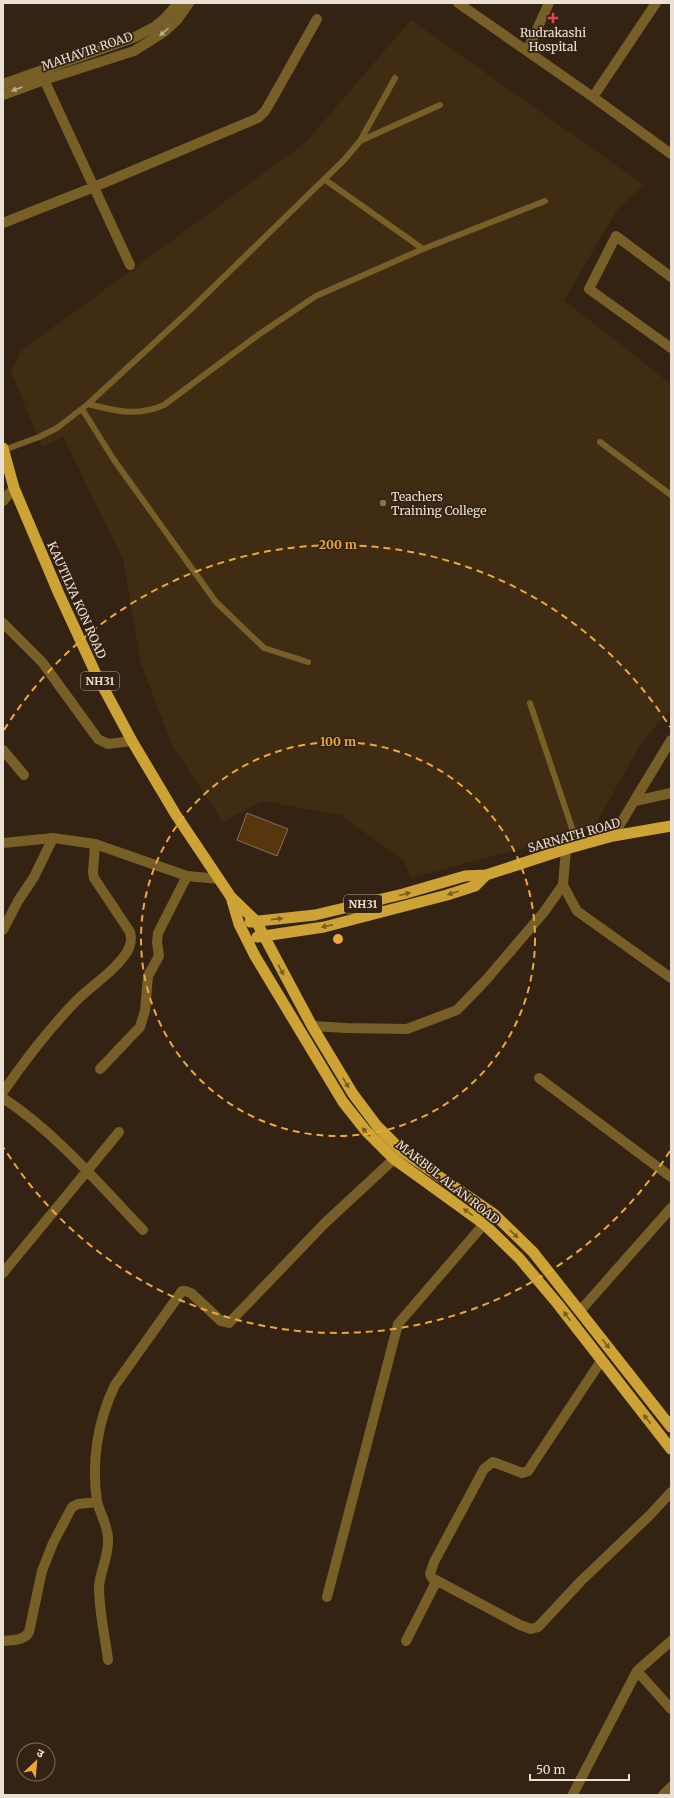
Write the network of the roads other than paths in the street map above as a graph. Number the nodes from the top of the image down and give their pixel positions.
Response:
1 (178, 3) edge
2 (189, 3) edge
3 (458, 3) edge
4 (549, 3) edge
5 (656, 3) edge
6 (317, 19) dead end
7 (103, 48) junction
8 (527, 51) junction
9 (107, 59) junction
10 (42, 75) junction
11 (395, 78) dead end
12 (3, 84) edge
13 (3, 95) edge
14 (593, 97) junction
15 (440, 105) dead end
16 (360, 141) junction
17 (671, 154) edge
18 (324, 179) junction
19 (94, 187) junction
20 (545, 202) dead end
21 (3, 223) edge
22 (423, 250) junction
23 (130, 265) dead end
24 (671, 277) edge
25 (671, 348) edge
26 (88, 404) junction
27 (82, 409) junction
28 (600, 442) dead end
29 (3, 449) edge
30 (14, 488) junction
31 (671, 495) edge
32 (3, 501) edge
33 (3, 623) edge
34 (308, 662) dead end
35 (530, 703) dead end
36 (671, 740) edge
37 (132, 741) junction
38 (3, 750) edge
39 (24, 775) dead end
40 (671, 793) edge
41 (635, 801) junction
42 (671, 826) edge
43 (613, 836) junction
44 (52, 838) junction
45 (3, 844) edge
46 (95, 844) junction
47 (578, 846) junction
48 (566, 849) junction
49 (486, 875) junction
50 (187, 876) junction
51 (219, 879) junction
52 (562, 885) junction
53 (231, 897) junction
54 (256, 921) junction
55 (239, 924) junction
56 (3, 930) edge
57 (263, 936) junction
58 (245, 938) junction
59 (671, 978) edge
60 (312, 1026) junction
61 (100, 1069) dead end
62 (539, 1078) dead end
63 (3, 1092) edge
64 (3, 1098) edge
65 (119, 1132) dead end
66 (394, 1159) junction
67 (86, 1171) junction
68 (671, 1177) edge
69 (671, 1208) edge
70 (484, 1224) junction
71 (143, 1230) dead end
72 (3, 1273) edge
73 (580, 1311) junction
74 (601, 1361) junction
75 (671, 1427) edge
76 (671, 1449) edge
77 (671, 1492) edge
78 (98, 1502) junction
79 (436, 1582) junction
80 (327, 1597) dead end
81 (3, 1641) edge
82 (406, 1641) dead end
83 (671, 1641) edge
84 (108, 1660) dead end
85 (637, 1671) junction
86 (671, 1709) edge
87 (671, 1788) edge
88 (573, 1794) dead end
89 (664, 1795) edge

1 - 7 street
2 -> 9 street, MAHAVIR ROAD
3 - 8 street
4 - 8 street
5 - 14 street
6 - 19 street
7 - 9 street
7 - 10 street
8 - 14 street
9 - 10 street, MAHAVIR ROAD
10 - 12 street
10 -> 13 street, MAHAVIR ROAD
10 - 19 street
11 - 16 lane
14 - 17 street
15 - 16 lane
16 - 18 lane
18 - 22 lane
18 - 26 lane
19 - 21 street
19 - 23 street
20 - 22 lane
22 - 26 lane
24 - 25 street
26 - 27 lane
27 - 29 lane
27 - 34 lane
28 - 31 lane
29 - 30 highway, KAUTILYA KON ROAD / NH31
30 - 32 street
30 - 37 highway, KAUTILYA KON ROAD / NH31
33 - 37 street
35 - 47 lane
36 - 41 street
37 - 51 highway, KAUTILYA KON ROAD / NH31
38 - 39 street
40 - 41 street
41 - 43 street
42 - 43 highway, SARNATH ROAD / NH31
43 - 47 highway, SARNATH ROAD / NH31
44 - 45 street
44 - 46 street
44 - 56 street
46 - 50 street
46 - 63 street
47 - 48 highway, SARNATH ROAD / NH31
48 - 49 highway, SARNATH ROAD / NH31
48 - 52 street
54 -> 49 highway, SARNATH ROAD / NH31
49 -> 57 highway, SARNATH ROAD / NH31
50 - 51 street
50 - 61 street
51 - 53 highway, KAUTILYA KON ROAD / NH31
52 - 59 street
52 - 60 street
53 - 54 highway, KAUTILYA KON ROAD / NH31
53 - 55 highway, KAUTILYA KON ROAD / NH31
54 - 55 highway, SARNATH ROAD / NH31
54 - 57 highway, KAUTILYA KON ROAD / NH31
55 - 58 highway, KAUTILYA KON ROAD / NH31
57 - 58 highway, SARNATH ROAD / NH31
57 -> 60 highway, MAKBUL ALAN ROAD
66 -> 58 highway, MAKBUL ALAN ROAD
60 -> 73 highway, MAKBUL ALAN ROAD
62 - 68 street
64 - 67 street
65 - 67 street
70 -> 66 highway, MAKBUL ALAN ROAD
66 - 78 street
67 - 71 street
67 - 72 street
69 - 73 street
74 -> 70 highway, MAKBUL ALAN ROAD
70 - 80 street
73 -> 75 highway, MAKBUL ALAN ROAD
76 -> 74 highway, MAKBUL ALAN ROAD
74 - 79 street
77 - 79 street
78 - 81 street
78 - 84 street
79 - 82 street
83 - 85 street
85 - 86 street
85 - 88 street
87 - 89 street

